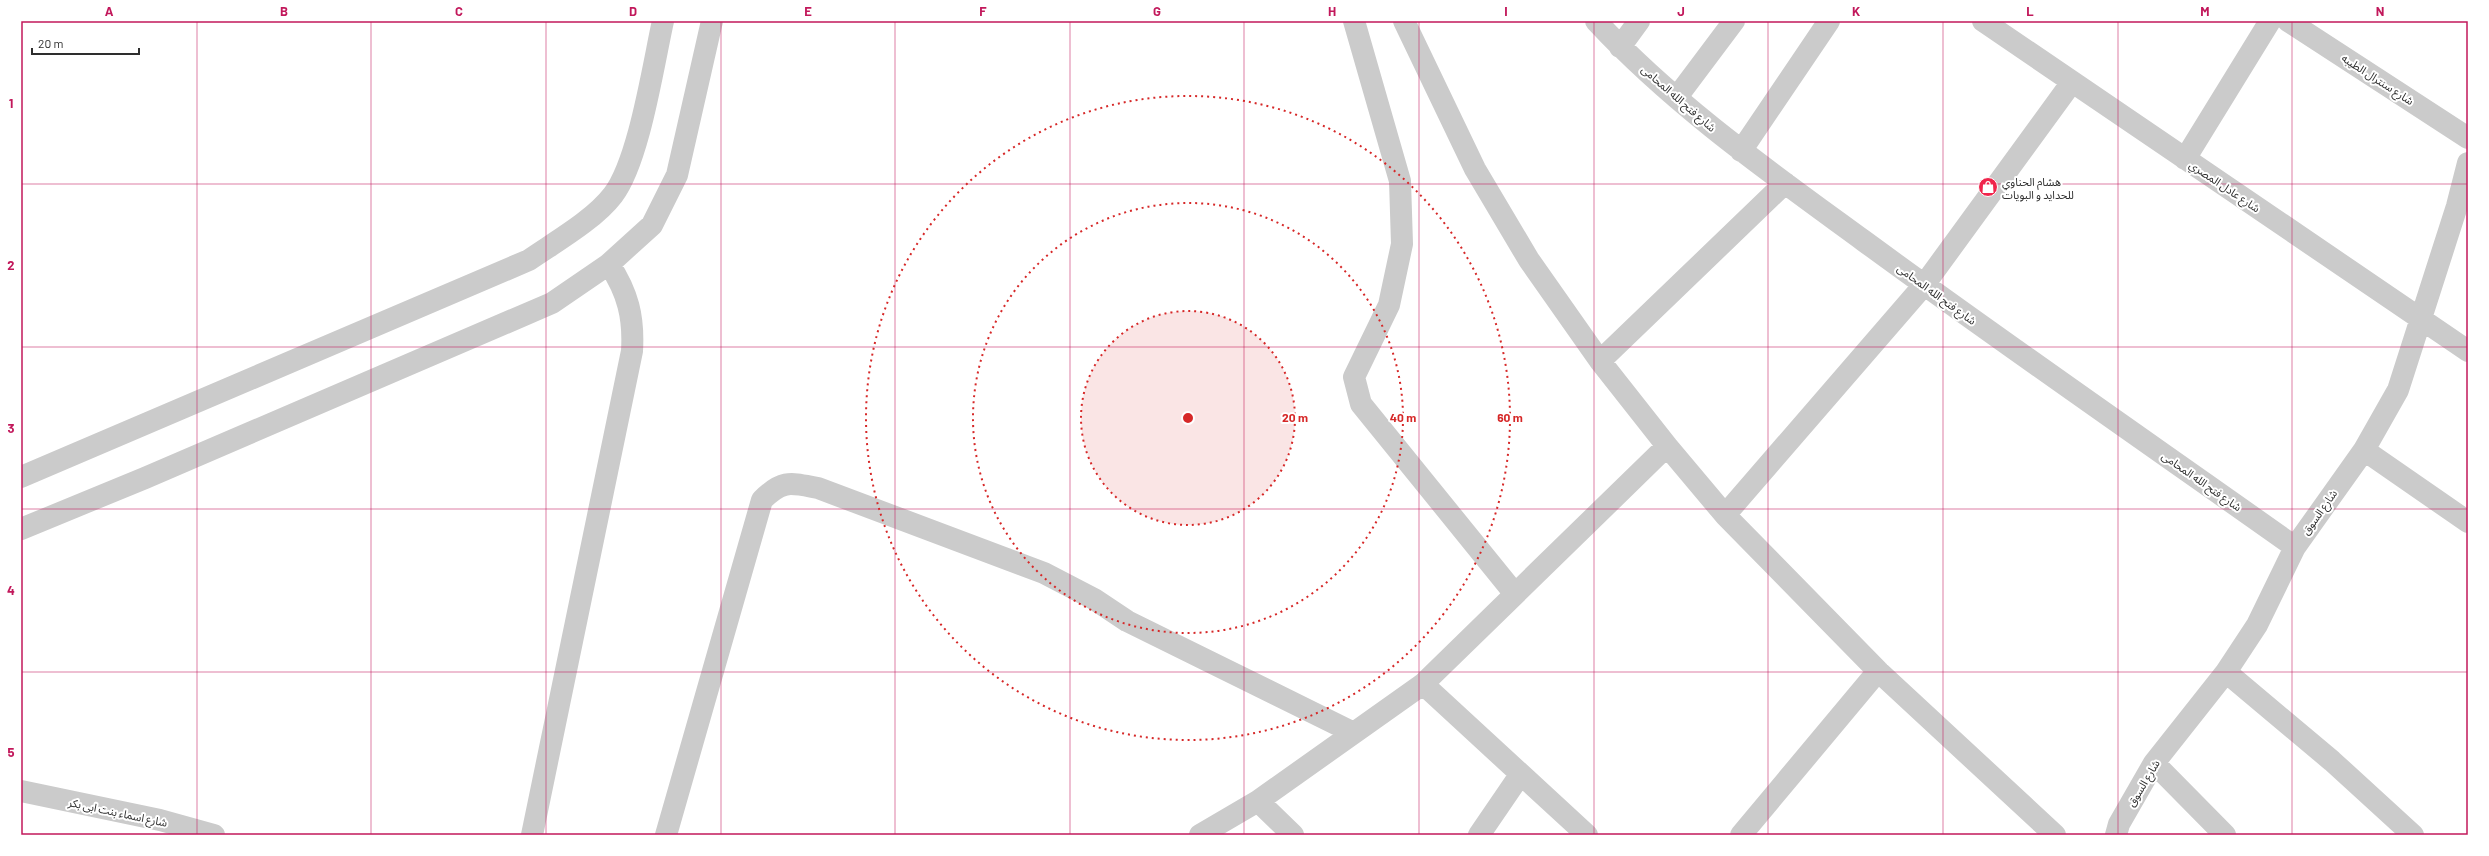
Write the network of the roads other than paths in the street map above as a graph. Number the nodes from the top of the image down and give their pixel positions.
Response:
1 (663, 21) edge
2 (712, 21) edge
3 (1354, 21) edge
4 (1404, 21) edge
5 (1596, 21) edge
6 (1639, 21) edge
7 (1734, 21) edge
8 (1829, 21) edge
9 (1983, 21) edge
10 (2270, 21) edge
11 (2288, 21) edge
12 (1620, 47) junction
13 (2072, 82) junction
14 (1677, 97) junction
15 (2468, 138) edge
16 (1741, 151) junction
17 (2185, 159) junction
18 (2468, 163) edge
19 (1785, 183) junction
20 (609, 264) junction
21 (1924, 285) junction
22 (2419, 319) junction
23 (2468, 351) edge
24 (1600, 361) junction
25 (1667, 446) junction
26 (2364, 450) junction
27 (21, 477) edge
28 (1725, 515) junction
29 (2468, 522) edge
30 (21, 529) edge
31 (2295, 547) junction
32 (1515, 594) junction
33 (1878, 671) junction
34 (2226, 672) junction
35 (1423, 684) junction
36 (1354, 733) junction
37 (2154, 763) junction
38 (1520, 775) junction
39 (21, 791) edge
40 (1258, 801) junction
41 (164, 828) edge
42 (214, 835) edge
43 (532, 835) edge
44 (666, 835) edge
45 (1200, 835) edge
46 (1293, 835) edge
47 (1479, 835) edge
48 (1587, 835) edge
49 (1741, 835) edge
50 (2055, 835) edge
51 (2116, 835) edge
52 (2225, 835) edge
53 (2413, 835) edge

1 - 27 street
2 - 20 street
3 - 32 street
4 - 24 street
5 - 12 street, شارع فتح الله المحامى
6 - 12 street
7 - 14 street
8 - 16 street
9 - 13 street, شارع عادل المصري
10 - 17 street
11 - 15 street, شارع سنترال الطيبه
12 - 14 street, شارع فتح الله المحامى
13 - 17 street, شارع عادل المصري
13 - 21 street
14 - 16 street, شارع فتح الله المحامى
16 - 19 street, شارع فتح الله المحامى
17 - 22 street, شارع عادل المصري
18 - 22 street, شارع السوق
19 - 21 street, شارع فتح الله المحامى
19 - 24 street
20 - 30 street
20 - 43 street
21 - 28 street
21 - 31 street, شارع فتح الله المحامى
22 - 23 street, شارع عادل المصري
22 - 26 street, شارع السوق
24 - 25 street
25 - 28 street
25 - 32 street
26 - 29 street
26 - 31 street, شارع السوق
28 - 33 street
31 - 34 street, شارع السوق
32 - 35 street
33 - 49 street
33 - 50 street
34 - 37 street, شارع السوق
34 - 53 street
35 - 36 street
35 - 38 street
36 - 40 street
36 - 44 street
37 - 51 street, شارع السوق
37 - 52 street
38 - 47 street
38 - 48 street
39 - 41 street, شارع اسماء بنت ابى بكر
40 - 45 street
40 - 46 street
41 - 42 street, شارع اسماء بنت ابى بكر

